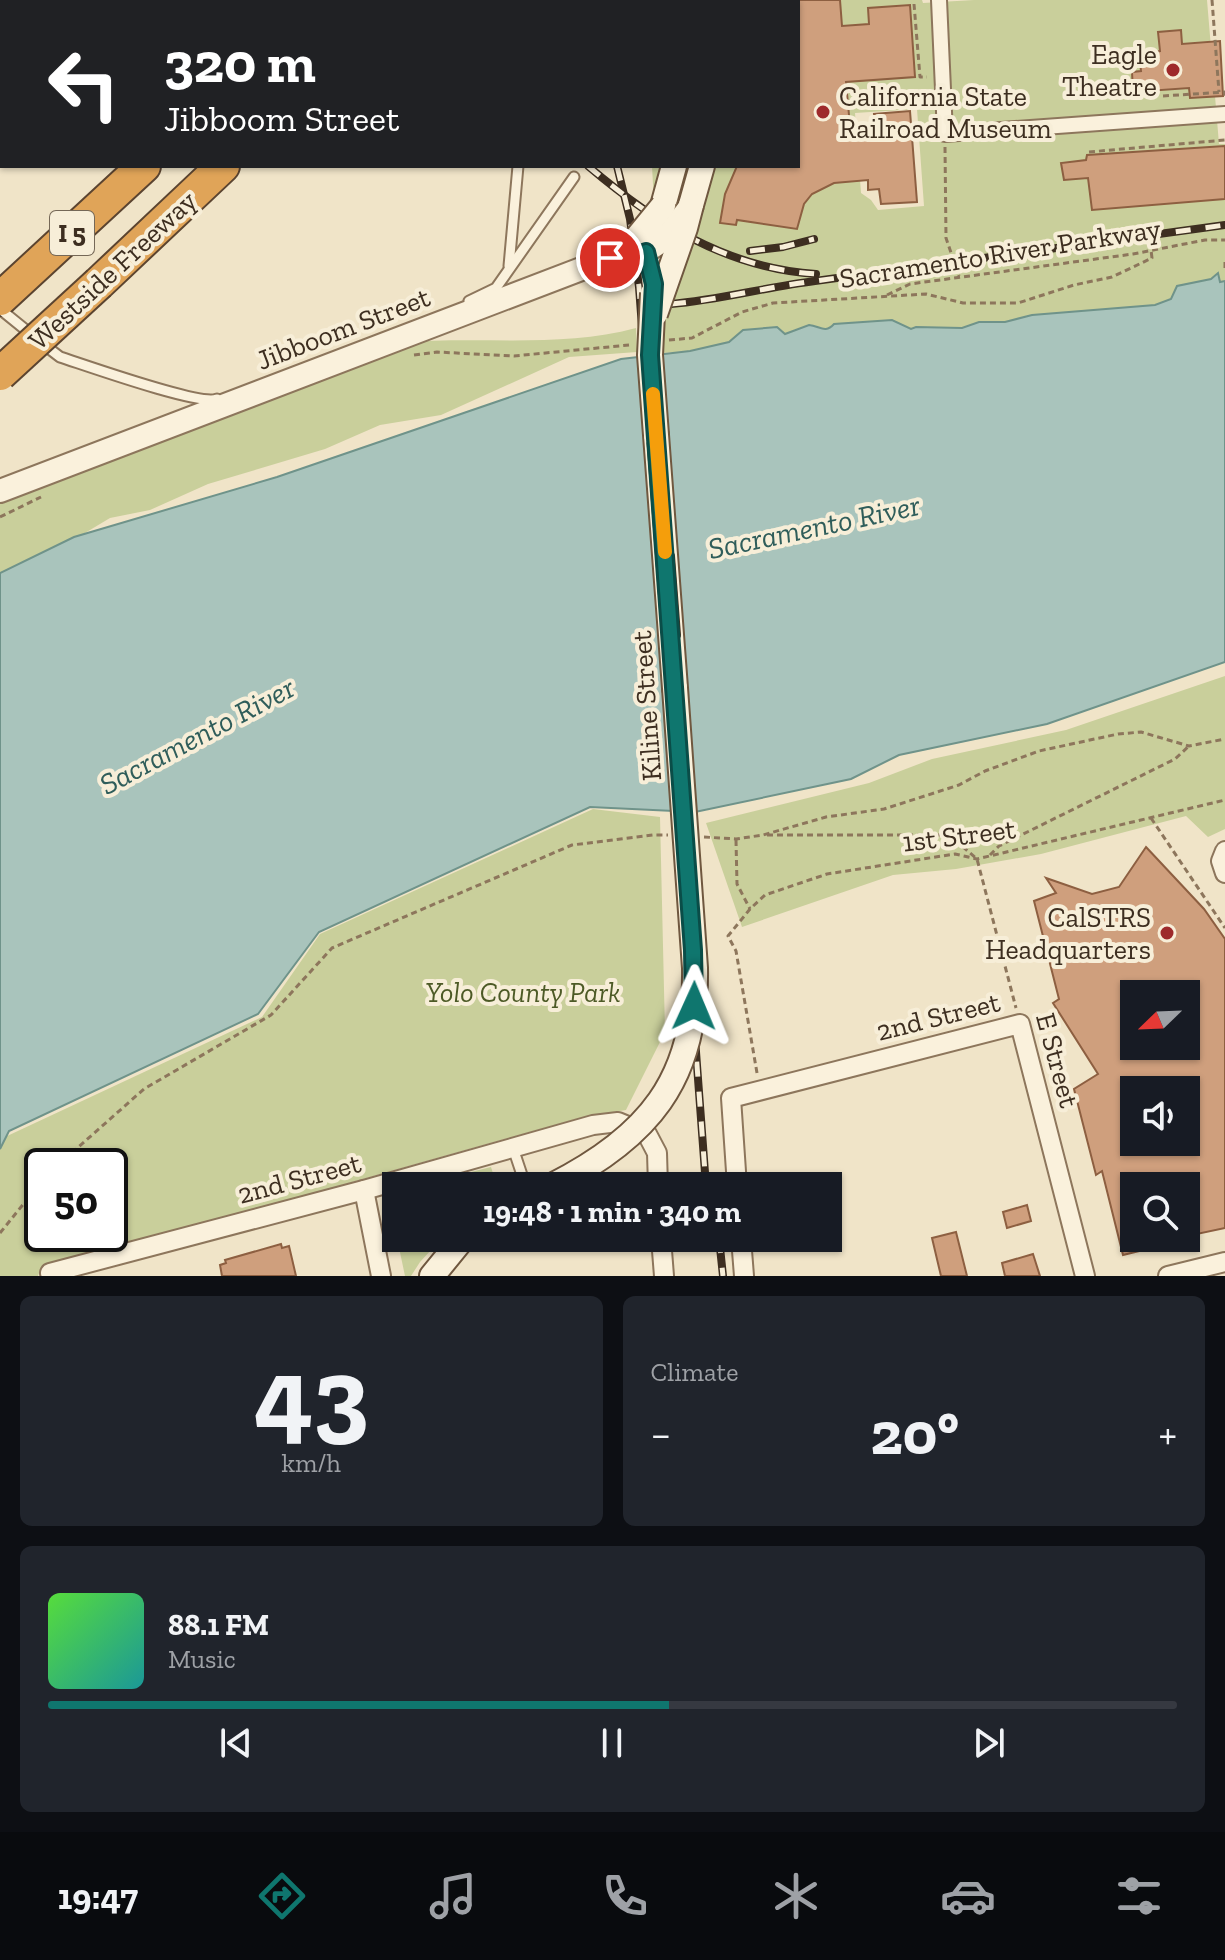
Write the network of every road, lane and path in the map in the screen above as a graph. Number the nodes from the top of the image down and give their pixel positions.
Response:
1 (939, 0) edge
2 (1212, 0) edge
3 (914, 4) dead end
4 (920, 77) dead end
5 (1223, 93) edge
6 (1163, 96) dead end
7 (1225, 114) edge
8 (945, 134) junction
9 (1225, 140) edge
10 (1089, 152) dead end
11 (118, 168) edge
12 (142, 168) edge
13 (221, 168) edge
14 (518, 168) edge
15 (673, 168) edge
16 (701, 168) edge
17 (574, 177) dead end
18 (691, 205) junction
19 (663, 206) junction
20 (1225, 240) edge
21 (1151, 250) junction
22 (646, 252) junction
23 (610, 258) junction
24 (1225, 262) edge
25 (509, 269) junction
26 (1225, 271) edge
27 (959, 276) junction
28 (885, 296) junction
29 (0, 298) edge
30 (0, 309) edge
31 (650, 331) junction
32 (692, 338) dead end
33 (587, 348) dead end
34 (408, 356) dead end
35 (0, 374) edge
36 (0, 491) edge
37 (1225, 739) edge
38 (1189, 746) junction
39 (1225, 800) edge
40 (1151, 818) junction
41 (653, 835) dead end
42 (763, 835) junction
43 (1225, 851) edge
44 (988, 856) junction
45 (977, 859) junction
46 (1225, 873) edge
47 (750, 909) junction
48 (1225, 928) edge
49 (1020, 1024) junction
50 (760, 1090) junction
51 (77, 1148) edge
52 (513, 1148) junction
53 (521, 1172) edge
54 (579, 1172) edge
55 (658, 1172) edge
56 (736, 1172) edge
57 (364, 1190) junction
58 (24, 1203) edge
59 (0, 1233) edge
60 (452, 1252) edge
61 (662, 1252) edge
62 (742, 1252) edge
63 (1225, 1262) edge
64 (51, 1275) edge
65 (381, 1276) edge
66 (432, 1276) edge
67 (664, 1276) edge
68 (744, 1276) edge
69 (1085, 1276) edge
70 (1168, 1276) edge

1 - 8 street
2 - 5 path
3 - 4 path
5 - 6 path
7 - 8 street
8 - 27 path
9 - 10 path
11 - 29 highway
12 - 29 highway, Westside Freeway / I 5
13 - 35 highway, Westside Freeway / I 5, bridge
14 - 25 lane
15 - 19 main road
16 - 18 main road
17 - 25 lane
18 - 22 street, bridge
18 - 31 main road, bridge
19 - 22 main road, bridge
19 - 23 main road, bridge
20 - 21 path, Sacramento River Parkway
21 - 27 path, Sacramento River Parkway
21 - 28 path
22 - 23 street, Jibboom Street, bridge
22 - 31 main road, Kiline Street, bridge
23 - 36 street, Jibboom Street
24 - 26 path
25 - 30 lane
27 - 28 path, Sacramento River Parkway
28 - 32 path, Sacramento River Parkway
31 - 54 main road, Kiline Street, bridge
33 - 34 path
37 - 38 path
38 - 42 path
38 - 44 path
39 - 40 path, 1st Street
40 - 44 path, 1st Street
40 - 48 path
41 - 51 path
42 - 45 path
42 - 47 path
43 - 46 street
44 - 45 path, 1st Street
45 - 47 path, 1st Street
45 - 49 path, E Street
47 - 50 path
49 - 50 street, 2nd Street
49 - 69 street, E Street
50 - 56 street, 2nd Street
52 - 53 lane
52 - 55 street, 2nd Street
52 - 57 street, 2nd Street
57 - 64 street, 2nd Street
57 - 65 street
58 - 59 path
60 - 66 main road
61 - 67 street
62 - 68 street
63 - 70 street

